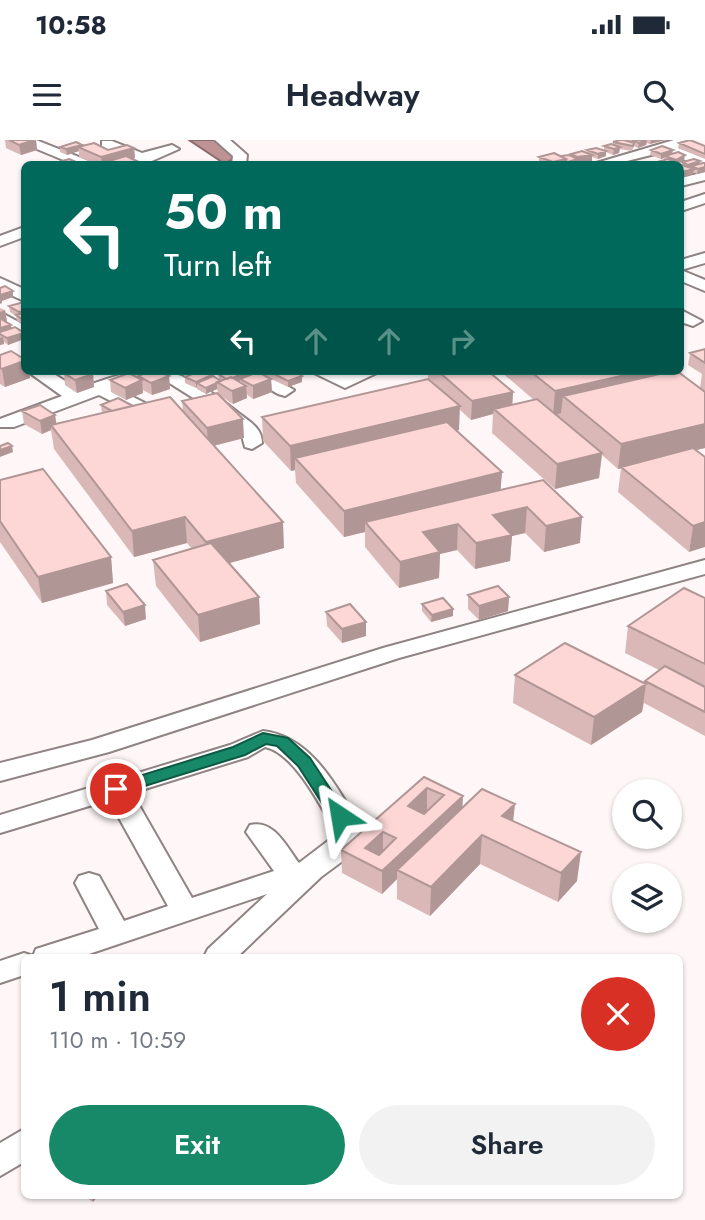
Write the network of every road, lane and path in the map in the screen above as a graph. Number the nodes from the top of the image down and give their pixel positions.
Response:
1 (222, 140) edge
2 (683, 142) edge
3 (37, 144) edge
4 (107, 144) dead end
5 (664, 147) junction
6 (172, 149) dead end
7 (623, 158) junction
8 (77, 161) edge
9 (146, 161) edge
10 (150, 161) edge
11 (239, 161) edge
12 (612, 161) edge
13 (630, 161) edge
14 (705, 163) edge
15 (705, 177) edge
16 (684, 181) edge
17 (705, 198) edge
18 (684, 206) edge
19 (21, 233) edge
20 (0, 241) edge
21 (705, 258) edge
22 (684, 264) edge
23 (684, 276) edge
24 (0, 283) edge
25 (705, 286) edge
26 (21, 296) edge
27 (21, 299) edge
28 (0, 308) edge
29 (0, 317) edge
30 (21, 329) edge
31 (43, 375) edge
32 (134, 375) edge
33 (168, 375) edge
34 (256, 375) edge
35 (328, 375) edge
36 (362, 375) edge
37 (100, 388) junction
38 (285, 390) dead end
39 (78, 397) junction
40 (48, 408) junction
41 (152, 414) edge
42 (68, 419) edge
43 (7, 423) dead end
44 (252, 443) dead end
45 (705, 567) edge
46 (0, 772) edge
47 (116, 789) junction
48 (0, 824) edge
49 (260, 832) dead end
50 (302, 873) junction
51 (89, 883) dead end
52 (185, 911) junction
53 (117, 935) junction
54 (57, 954) edge
55 (222, 954) edge
56 (21, 965) edge
57 (0, 972) edge

1 - 11 street
2 - 5 street
3 - 8 street
4 - 9 street
5 - 7 street
5 - 14 street
6 - 10 street
7 - 12 street
7 - 13 street
15 - 16 street
17 - 18 street
19 - 20 street
21 - 22 street
23 - 25 street
24 - 26 street
27 - 28 street
29 - 30 street
31 - 39 street
32 - 37 street
33 - 44 street
34 - 38 street
35 - 36 street
37 - 39 street
37 - 41 street
39 - 40 street
40 - 42 street
40 - 43 street
45 - 46 street
47 - 48 street
47 - 50 street
47 - 52 street
49 - 50 street
50 - 52 street
50 - 55 street
51 - 53 street
52 - 53 street
53 - 54 street
56 - 57 street

